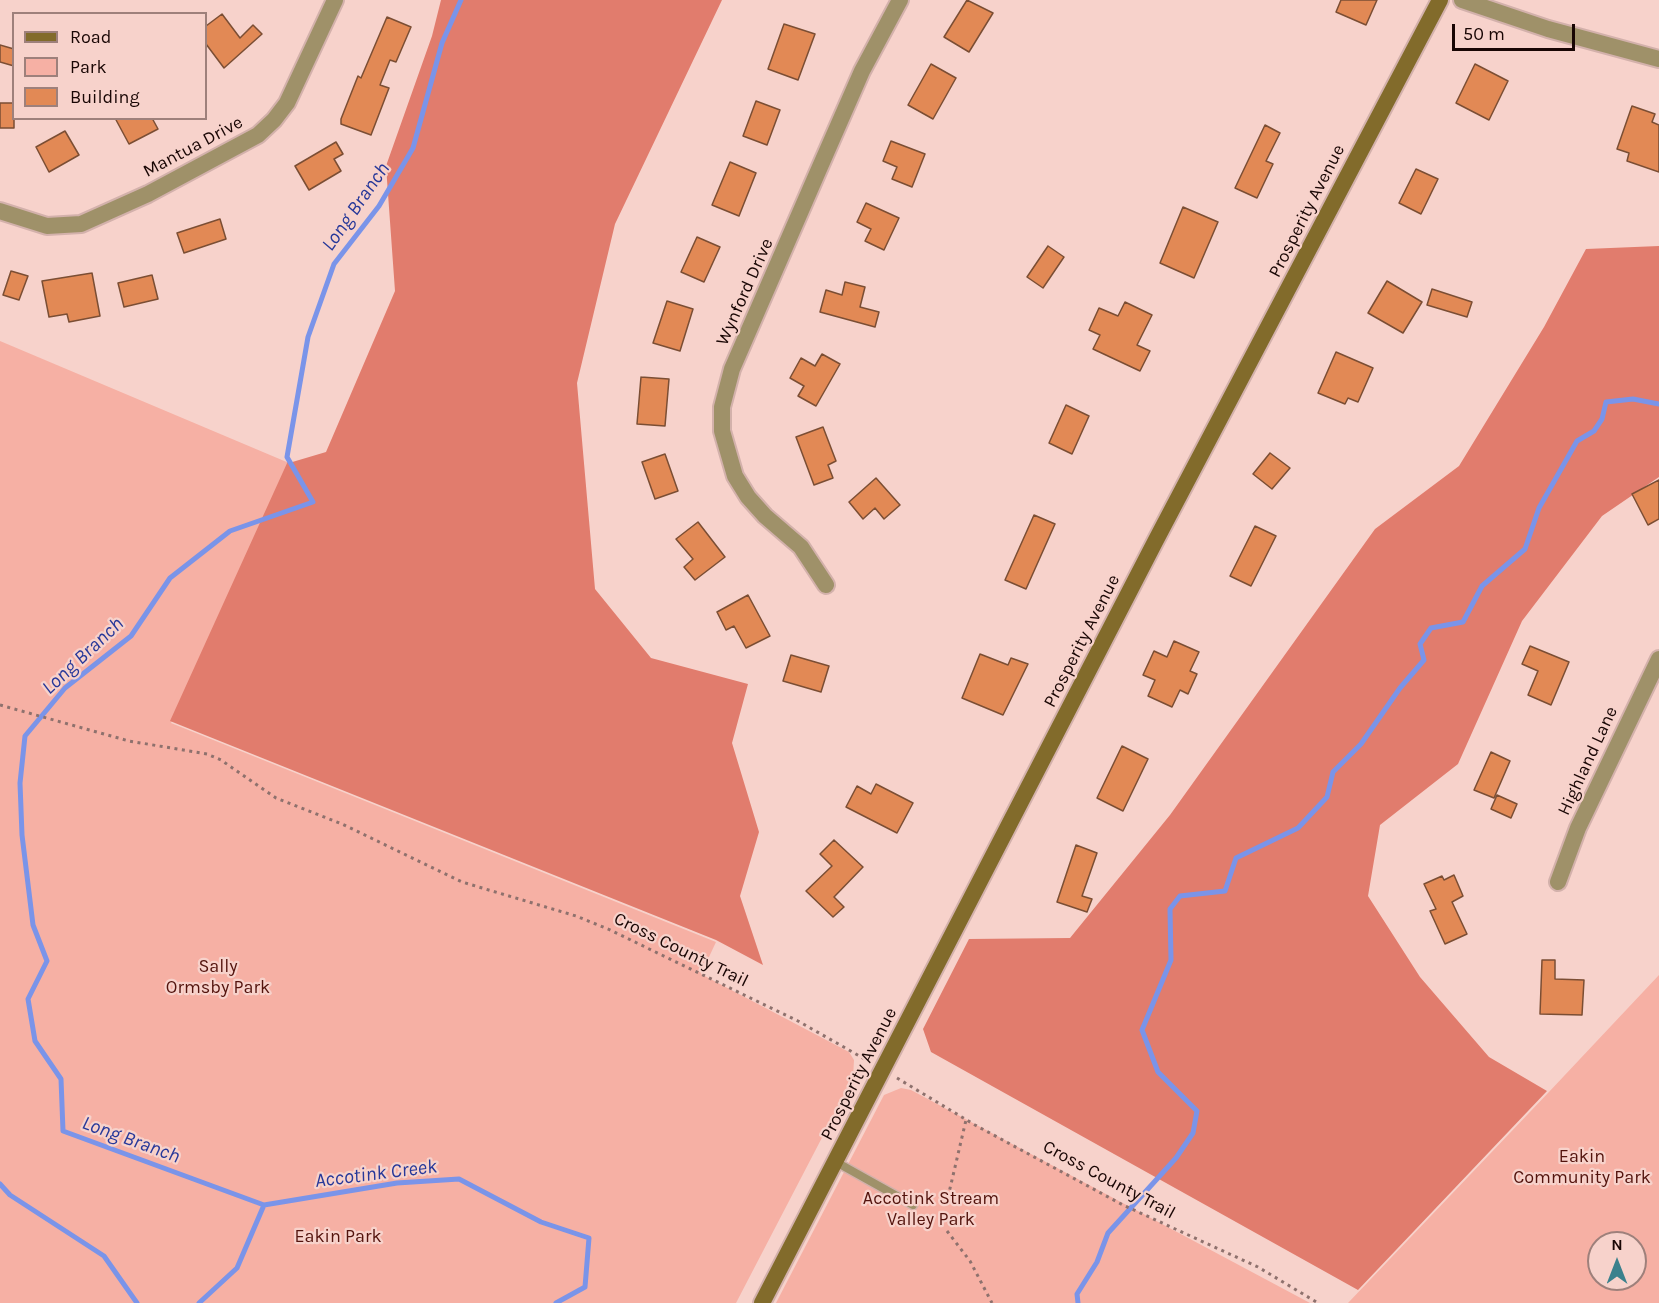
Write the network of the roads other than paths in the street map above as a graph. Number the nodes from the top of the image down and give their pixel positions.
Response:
1 (335, 0) edge
2 (900, 0) edge
3 (1440, 0) edge
4 (1462, 0) edge
5 (1659, 59) edge
6 (0, 211) edge
7 (826, 585) dead end
8 (1659, 659) edge
9 (1558, 882) dead end
10 (836, 1162) junction
11 (913, 1206) dead end
12 (762, 1303) edge

1 - 6 street, Mantua Drive
2 - 7 street, Wynford Drive
3 - 10 main road, Prosperity Avenue
4 - 5 street
8 - 9 street, Highland Lane
10 - 11 lane
10 - 12 main road, Prosperity Avenue

